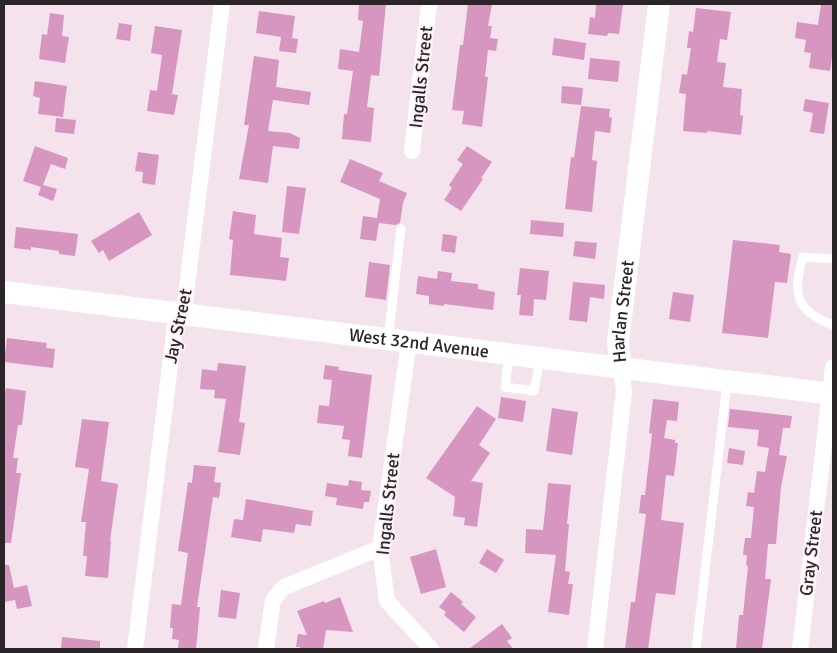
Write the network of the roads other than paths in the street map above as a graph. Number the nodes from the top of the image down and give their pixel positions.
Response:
1 (222, 4) edge
2 (429, 4) edge
3 (659, 4) edge
4 (412, 151) dead end
5 (401, 229) dead end
6 (833, 258) edge
7 (4, 292) edge
8 (179, 314) junction
9 (833, 325) edge
10 (398, 341) junction
11 (509, 355) junction
12 (540, 359) junction
13 (833, 367) edge
14 (621, 369) junction
15 (727, 382) junction
16 (832, 394) edge
17 (380, 548) junction
18 (135, 649) edge
19 (266, 649) edge
20 (430, 649) edge
21 (595, 649) edge
22 (696, 649) edge
23 (800, 649) edge

1 - 8 street, Jay Street
2 - 4 street, Ingalls Street
3 - 14 street, Harlan Street
5 - 10 lane
6 - 9 lane
7 - 8 street, West 32nd Avenue
8 - 10 street, West 32nd Avenue
8 - 18 street, Jay Street
10 - 11 street, West 32nd Avenue
10 - 17 street, Ingalls Street
11 - 12 street, West 32nd Avenue
11 - 12 lane
12 - 14 street, West 32nd Avenue
13 - 16 street, Gray Street
14 - 15 street, West 32nd Avenue
14 - 21 street, Harlan Street
15 - 16 street, West 32nd Avenue
15 - 22 lane
16 - 23 street, Gray Street
17 - 19 street
17 - 20 street, Ingalls Street

